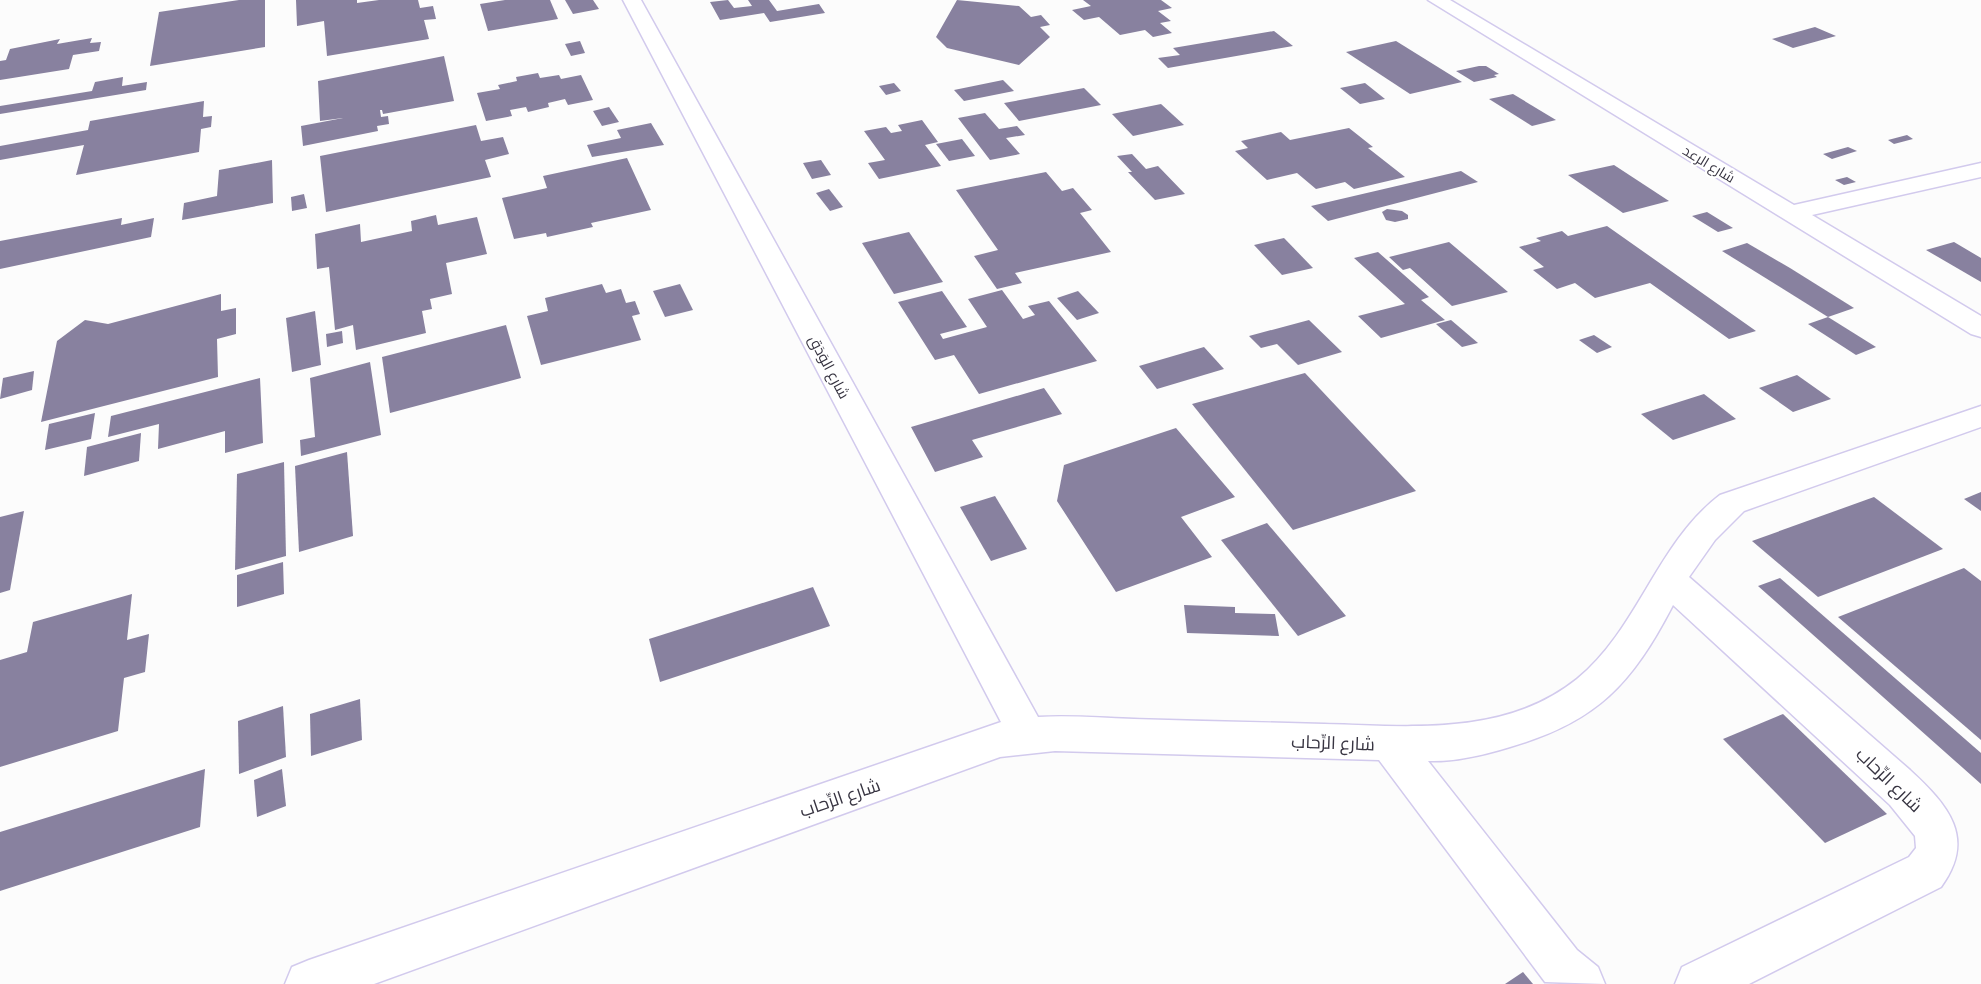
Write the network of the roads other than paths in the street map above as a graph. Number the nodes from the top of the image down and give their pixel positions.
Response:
1 (632, 0) edge
2 (1437, 0) edge
3 (1981, 170) edge
4 (1790, 213) junction
5 (1981, 328) edge
6 (1981, 416) edge
7 (1670, 581) junction
8 (1027, 734) junction
9 (1391, 744) junction
10 (309, 984) edge
11 (1581, 984) edge
12 (1699, 984) edge

1 - 8 street, شارع الوَدَق
2 - 4 street, شارع الرعد
3 - 4 street
4 - 5 street, شارع الرعد
6 - 7 street, شارع الرِّحاب
7 - 9 street, شارع الرِّحاب
7 - 12 street, شارع الرِّحاب
8 - 9 street, شارع الرِّحاب
8 - 10 street, شارع الرِّحاب
9 - 11 street, شارع الرِّحاب

